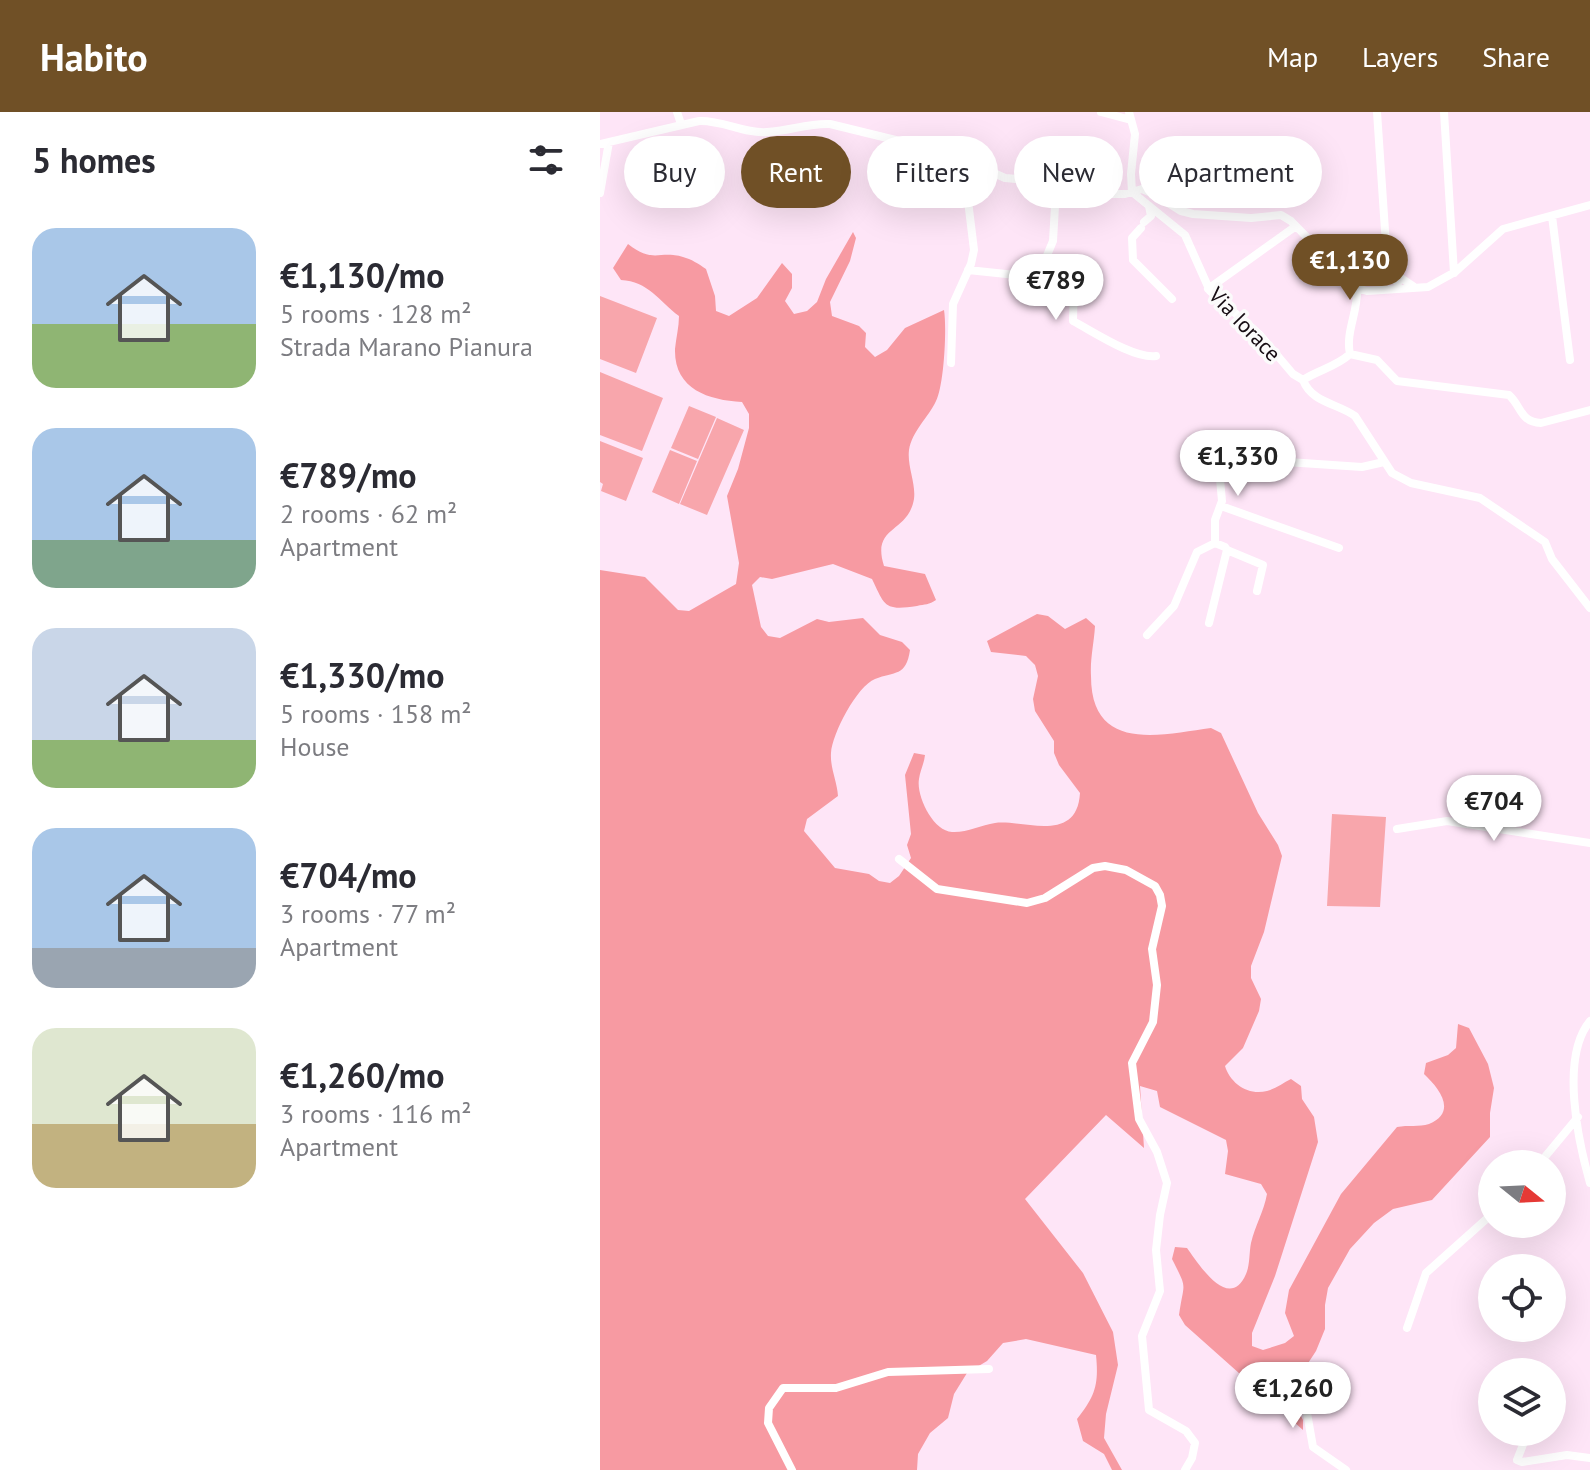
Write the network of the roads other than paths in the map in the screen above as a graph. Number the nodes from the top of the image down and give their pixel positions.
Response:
1 (677, 112) edge
2 (709, 112) edge
3 (1101, 112) edge
4 (1377, 112) edge
5 (1444, 112) edge
6 (1130, 116) edge
7 (699, 121) junction
8 (681, 124) junction
9 (874, 136) edge
10 (604, 143) edge
11 (1132, 192) junction
12 (600, 193) edge
13 (1123, 193) edge
14 (1139, 197) edge
15 (1590, 205) edge
16 (969, 208) edge
17 (1055, 208) edge
18 (1148, 208) edge
19 (1153, 208) edge
20 (1552, 216) junction
21 (1296, 226) junction
22 (1333, 264) junction
23 (1357, 264) junction
24 (968, 270) junction
25 (1383, 273) junction
26 (1454, 273) junction
27 (1352, 276) junction
28 (1038, 277) junction
29 (1357, 287) junction
30 (1412, 288) junction
31 (1208, 289) junction
32 (1372, 291) junction
33 (1172, 299) dead end
34 (1358, 304) junction
35 (1350, 354) junction
36 (1156, 356) dead end
37 (1570, 360) dead end
38 (951, 363) dead end
39 (1303, 380) junction
40 (1590, 410) edge
41 (1384, 462) junction
42 (1221, 506) junction
43 (1215, 543) junction
44 (1339, 548) dead end
45 (1227, 550) junction
46 (1257, 591) dead end
47 (1588, 602) edge
48 (1209, 623) dead end
49 (1147, 635) dead end
50 (1397, 829) dead end
51 (1590, 843) edge
52 (899, 859) dead end
53 (1590, 1021) edge
54 (1578, 1117) junction
55 (1580, 1129) junction
56 (1590, 1129) edge
57 (1551, 1150) edge
58 (1590, 1183) edge
59 (1478, 1227) edge
60 (1407, 1328) dead end
61 (1307, 1368) dead end
62 (989, 1369) dead end
63 (1522, 1446) edge
64 (1590, 1458) edge
65 (792, 1470) edge
66 (1185, 1470) edge
67 (1346, 1470) edge

1 - 8 street
2 - 7 street
3 - 6 street
4 - 30 street
5 - 26 street
6 - 11 street
7 - 8 street
7 - 9 street
8 - 10 street
10 - 12 street
11 - 13 street
11 - 14 street, Via Iorace
11 - 21 street
15 - 20 street
16 - 24 street
17 - 28 street
18 - 33 street
19 - 31 street, Via Iorace
20 - 26 street
20 - 37 street
21 - 22 street
21 - 31 street
22 - 23 street
22 - 27 street
23 - 25 street
23 - 27 street
24 - 28 street
24 - 38 street
25 - 30 street
25 - 32 street
26 - 30 street
27 - 29 street
28 - 36 street
29 - 32 street
29 - 34 street
30 - 32 street
31 - 39 street, Via Iorace
32 - 34 street
34 - 35 street
35 - 39 street
35 - 40 street
39 - 41 street, Via Iorace
41 - 42 street
41 - 47 street
42 - 43 street
42 - 44 street
43 - 45 street
43 - 49 street
45 - 46 street
45 - 48 street
50 - 51 street
52 - 66 street
53 - 54 street
54 - 55 street
54 - 57 street
55 - 56 street
55 - 58 street
59 - 60 street
61 - 67 street
62 - 65 street
63 - 64 street

